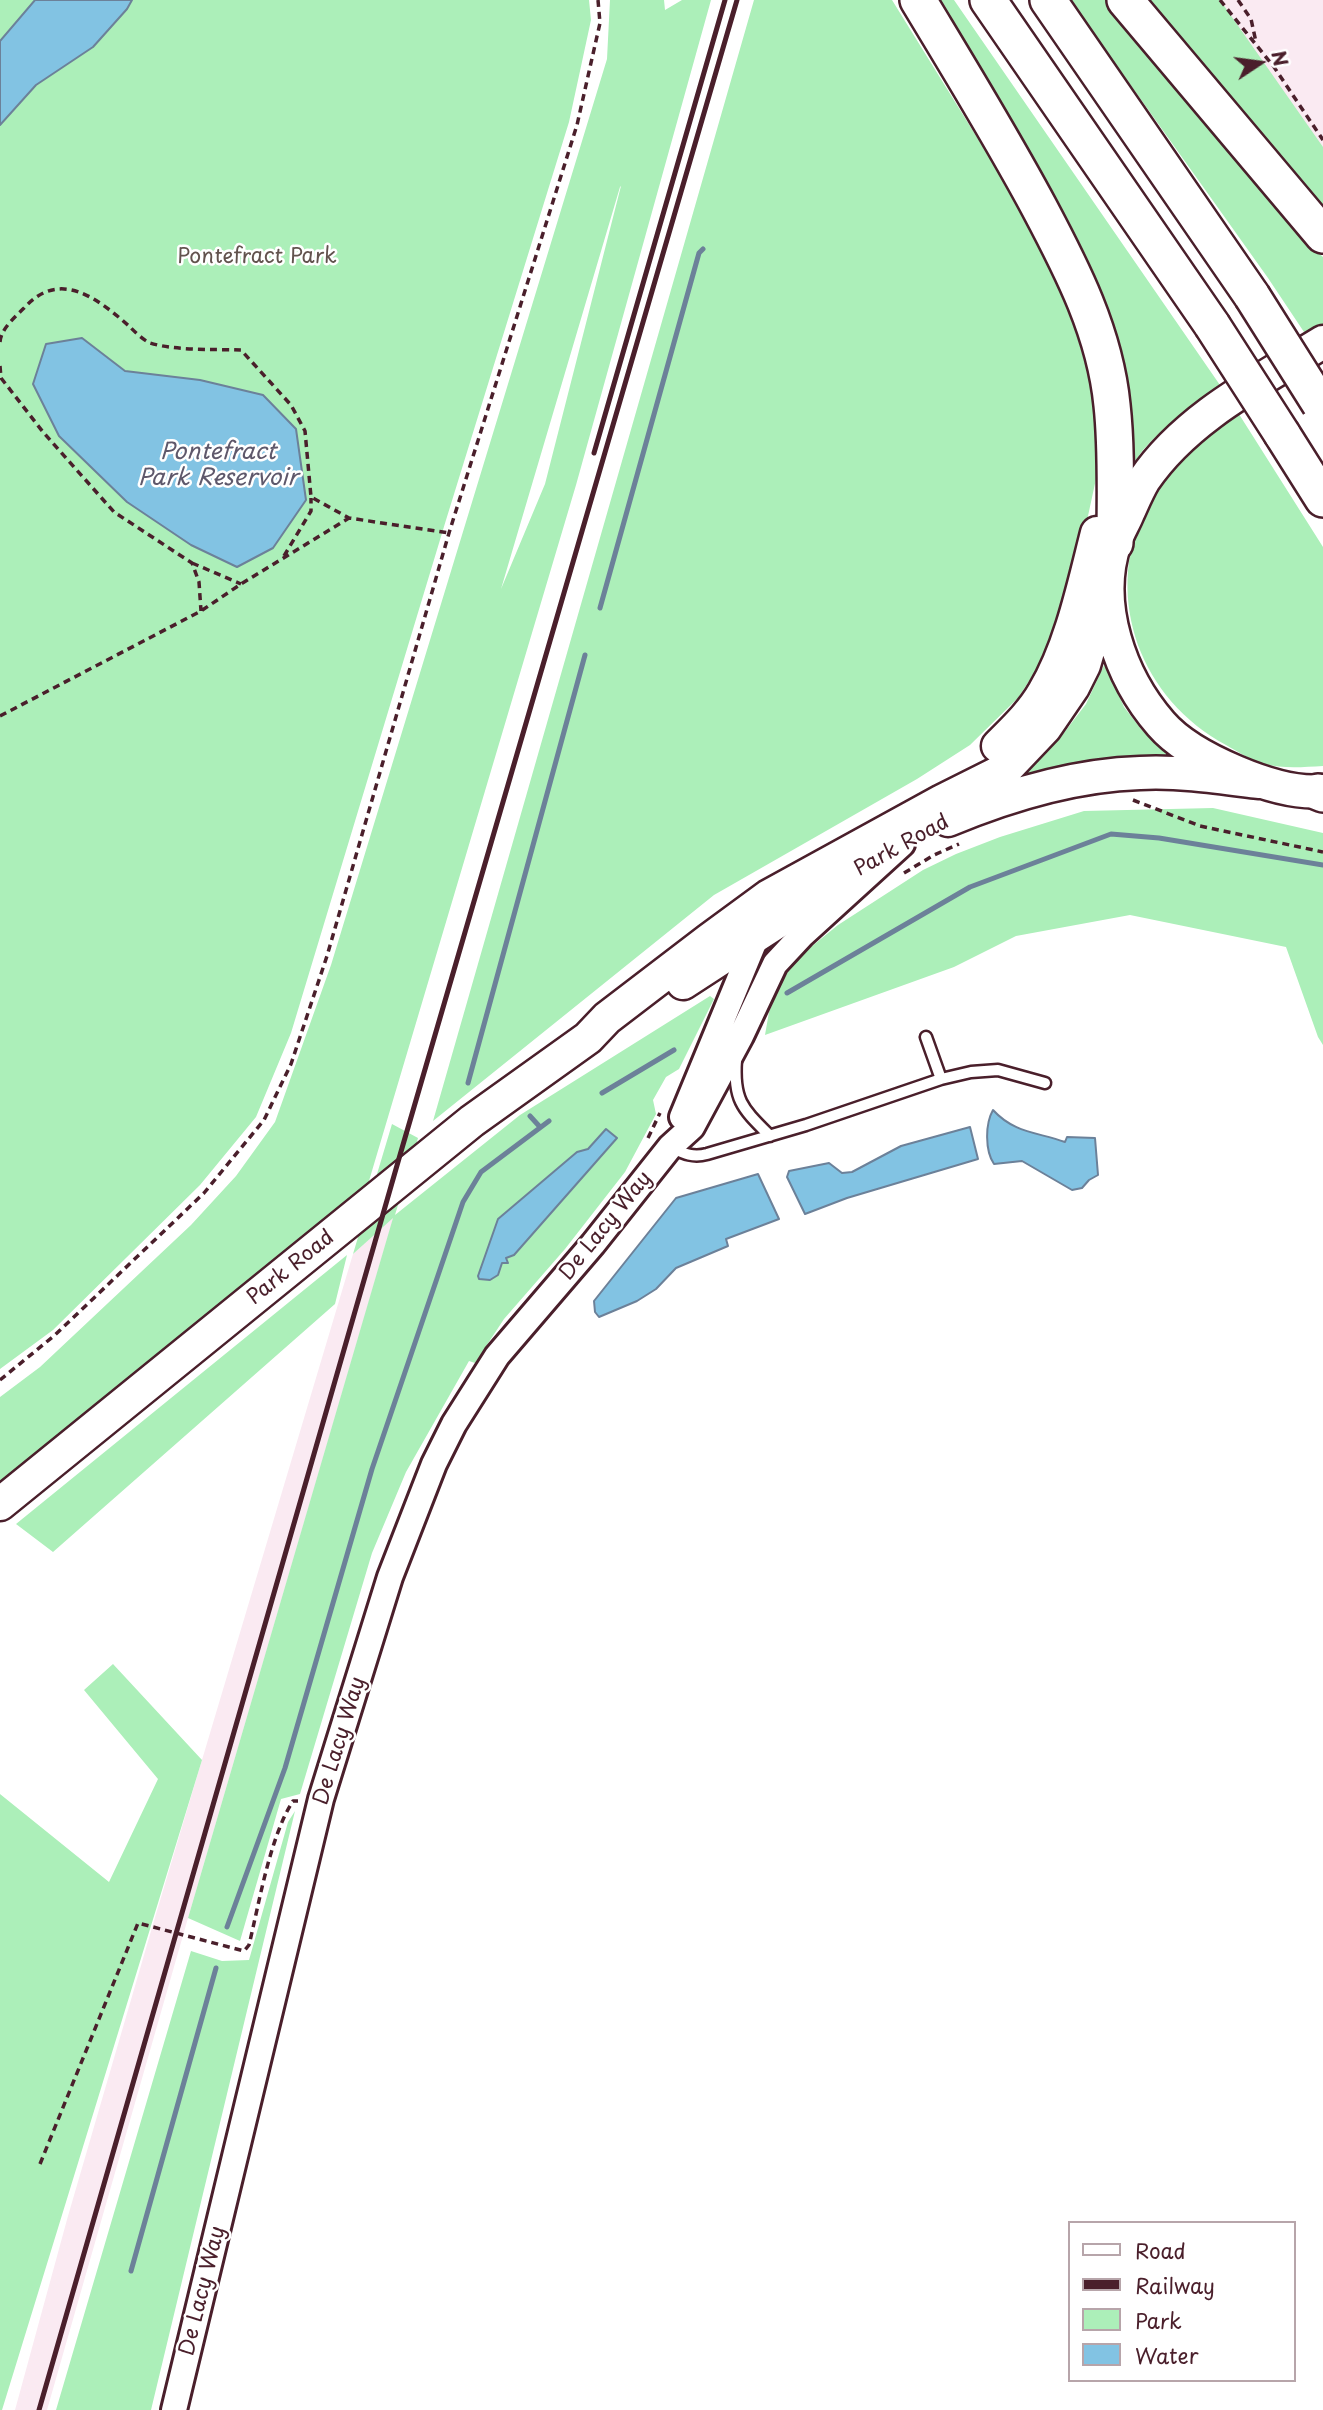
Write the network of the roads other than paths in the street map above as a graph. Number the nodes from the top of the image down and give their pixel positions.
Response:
1 (918, 0) edge
2 (988, 0) edge
3 (1048, 0) edge
4 (1125, 0) edge
5 (1284, 188) junction
6 (1323, 216) edge
7 (1323, 235) edge
8 (1323, 342) edge
9 (1322, 406) edge
10 (1115, 456) junction
11 (1323, 499) edge
12 (1115, 543) junction
13 (1107, 586) junction
14 (1258, 782) junction
15 (1321, 792) edge
16 (940, 812) junction
17 (902, 844) junction
18 (769, 896) junction
19 (758, 934) junction
20 (741, 1036) junction
21 (926, 1037) dead end
22 (587, 1038) junction
23 (940, 1079) junction
24 (1045, 1083) dead end
25 (770, 1136) junction
26 (670, 1147) junction
27 (0, 1504) edge
28 (174, 2410) edge

1 - 10 highway
2 - 11 highway, bridge
3 - 9 highway, bridge
4 - 5 highway
5 - 6 highway
5 - 7 highway
8 - 12 main road
10 - 12 highway
10 - 16 main road
12 - 13 main road
13 - 14 main road
13 - 16 main road, Park Road
14 - 15 main road
14 - 16 main road, Park Road
16 - 17 main road, Park Road
16 - 18 main road, Park Road
17 - 19 main road, Park Road
17 - 20 street, De Lacy Way
18 - 19 street, De Lacy Way
18 - 22 main road, Park Road
19 - 22 main road, Park Road
19 - 26 street, De Lacy Way
20 - 25 lane
20 - 26 street, De Lacy Way
21 - 23 lane
22 - 27 main road, Park Road
23 - 24 lane
23 - 25 lane
25 - 26 lane
26 - 28 street, De Lacy Way

